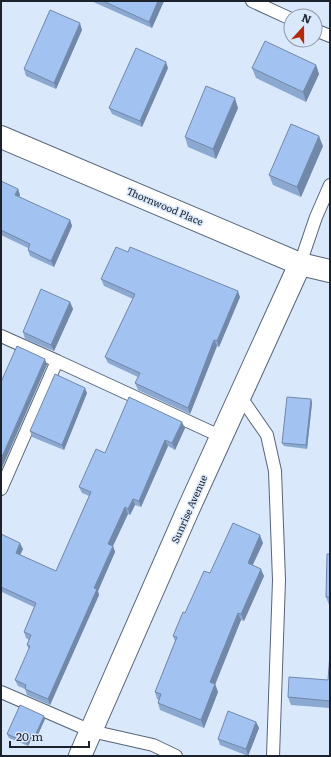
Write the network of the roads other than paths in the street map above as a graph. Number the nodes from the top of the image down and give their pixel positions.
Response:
1 (252, 1) edge
2 (283, 15) edge
3 (1, 137) edge
4 (330, 185) edge
5 (300, 264) junction
6 (330, 271) edge
7 (1, 336) edge
8 (57, 361) junction
9 (240, 396) junction
10 (222, 437) junction
11 (1, 489) edge
12 (1, 692) edge
13 (91, 731) junction
14 (80, 756) edge
15 (176, 756) edge
16 (273, 756) edge

1 - 2 lane
3 - 5 street, Thornwood Place
4 - 5 lane
5 - 6 street, Thornwood Place
5 - 9 street, Sunrise Avenue
7 - 8 lane
8 - 10 lane
8 - 11 lane
9 - 10 street, Sunrise Avenue
9 - 16 lane
10 - 13 street, Sunrise Avenue
12 - 13 lane
13 - 14 street, Sunrise Avenue
13 - 15 lane

